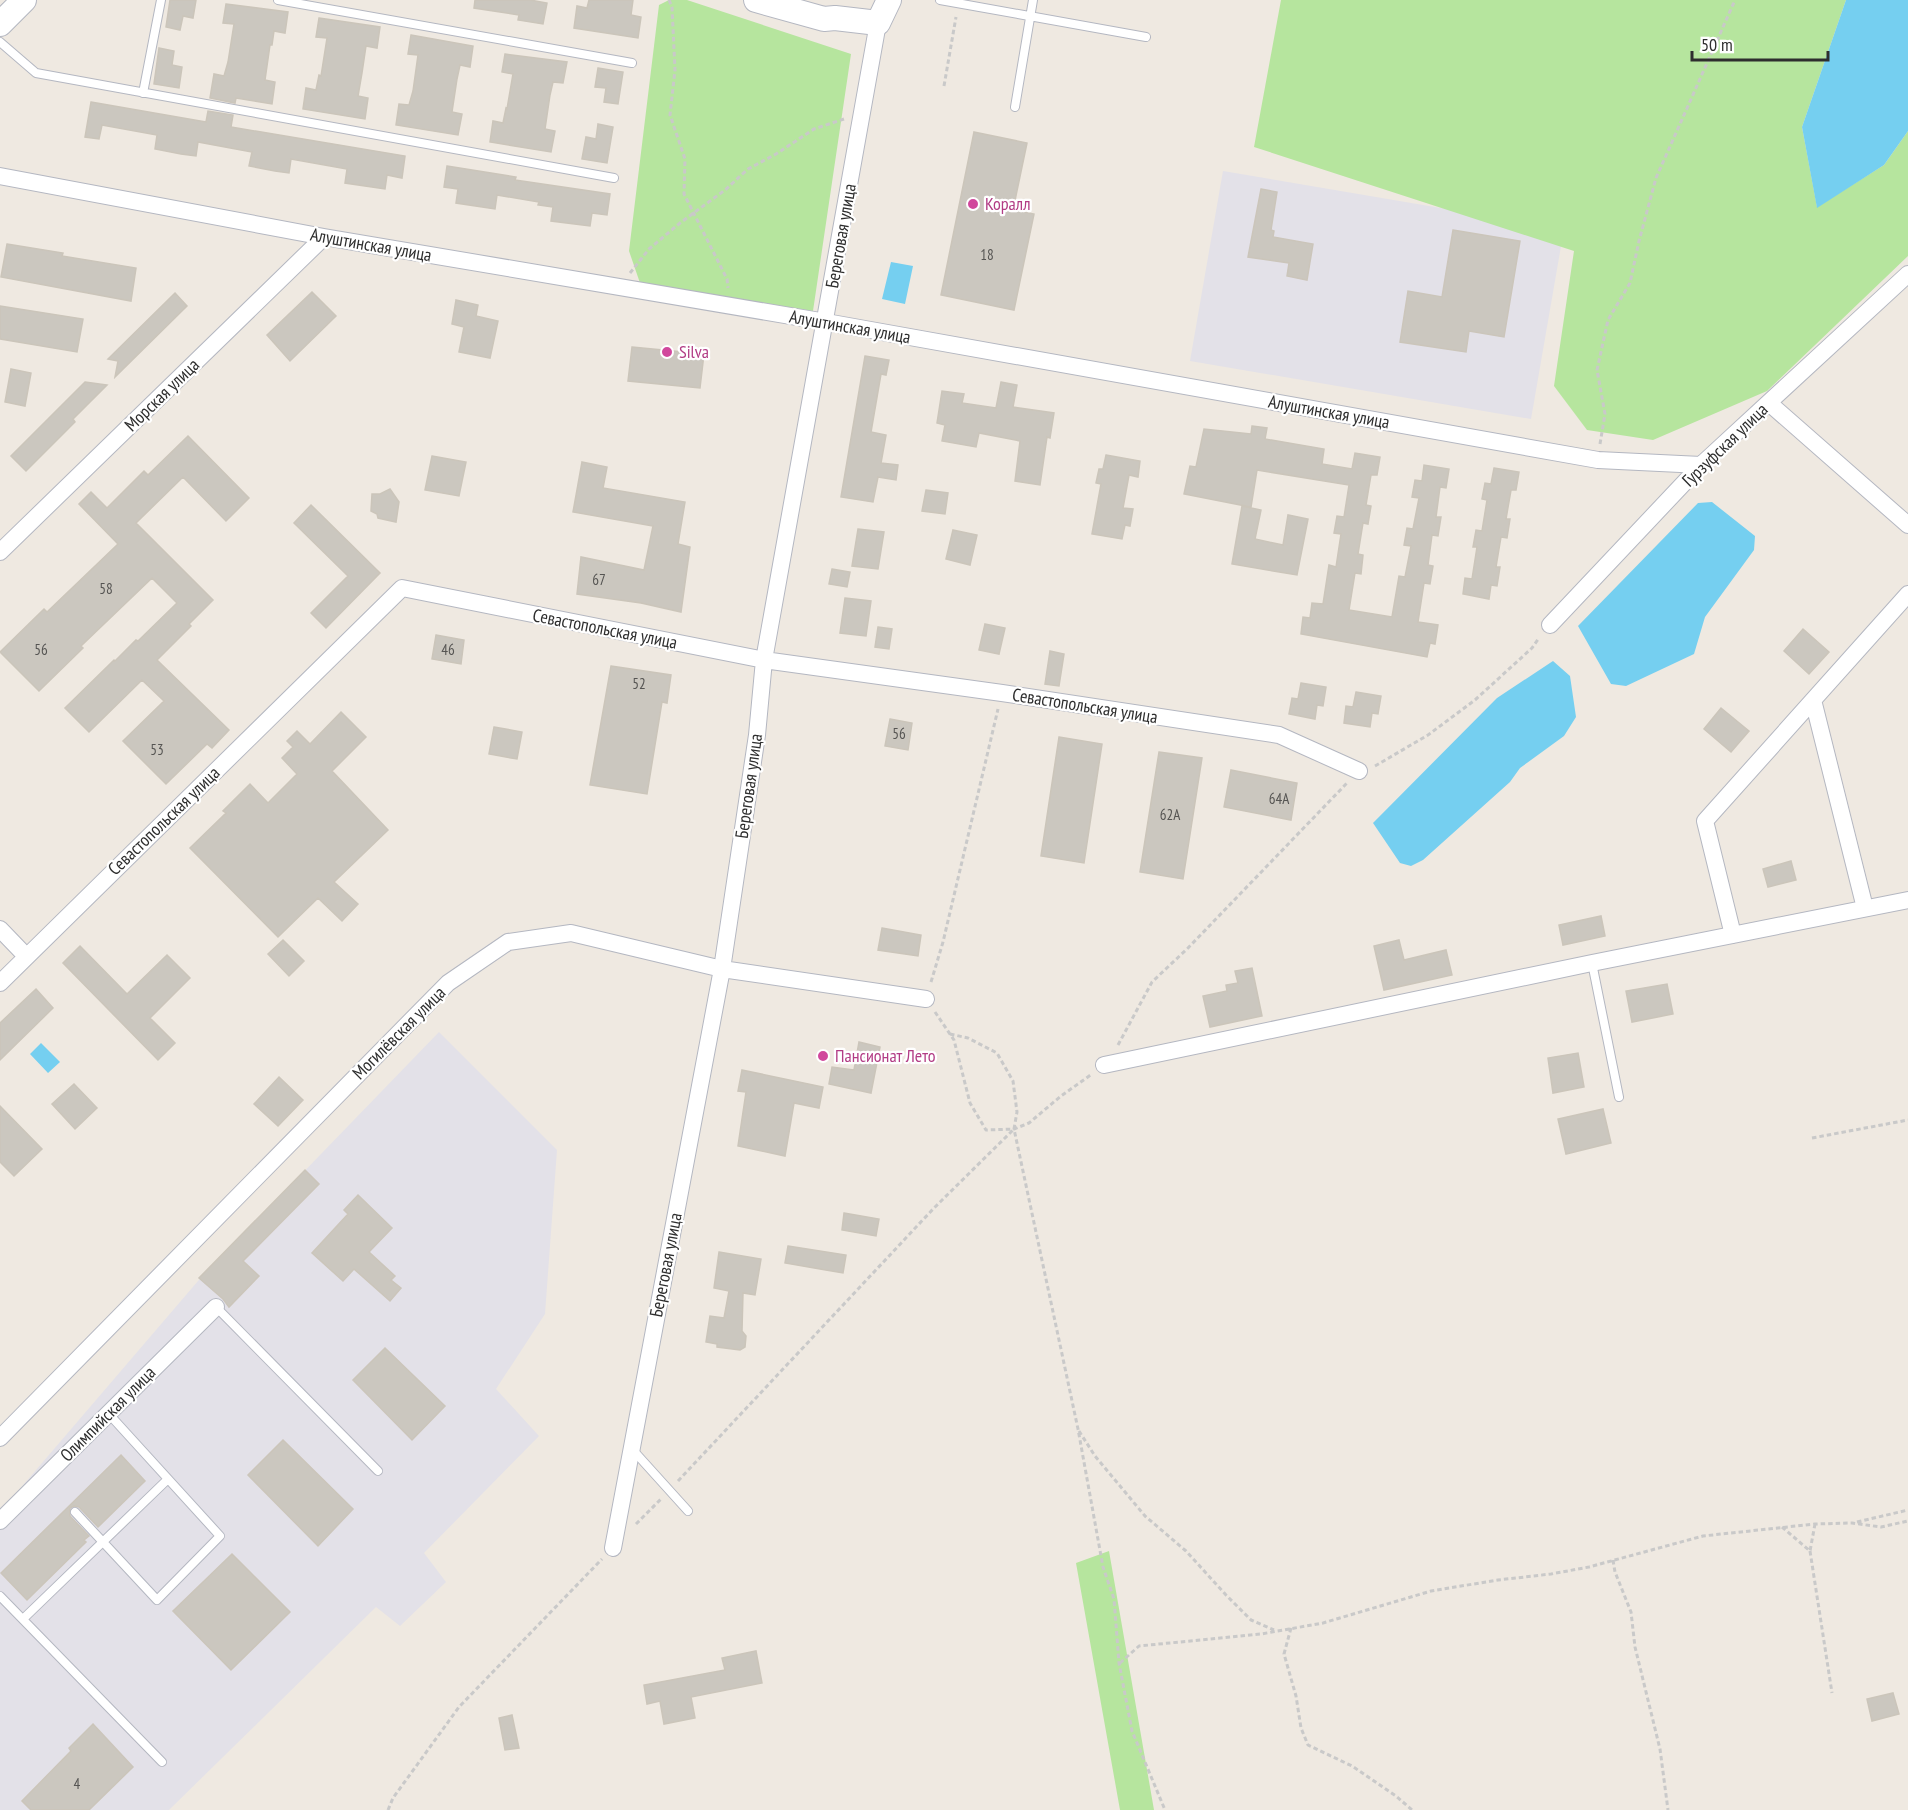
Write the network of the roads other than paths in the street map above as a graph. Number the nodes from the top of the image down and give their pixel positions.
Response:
1 (24, 0) edge
2 (161, 0) edge
3 (278, 0) edge
4 (756, 0) edge
5 (889, 0) edge
6 (940, 0) edge
7 (1033, 0) edge
8 (1030, 17) junction
9 (878, 23) junction
10 (0, 24) edge
11 (1146, 37) dead end
12 (0, 42) edge
13 (632, 63) dead end
14 (143, 93) junction
15 (1015, 107) dead end
16 (0, 176) edge
17 (614, 178) dead end
18 (324, 237) junction
19 (1908, 274) edge
20 (826, 322) junction
21 (1769, 403) junction
22 (1701, 465) junction
23 (1908, 525) edge
24 (0, 552) edge
25 (1908, 594) edge
26 (1550, 625) road end
27 (764, 660) junction
28 (1813, 700) junction
29 (1359, 771) road end
30 (1908, 900) edge
31 (1865, 908) junction
32 (0, 929) edge
33 (1732, 935) junction
34 (26, 956) junction
35 (1592, 963) junction
36 (722, 969) junction
37 (0, 983) edge
38 (926, 999) road end
39 (1104, 1065) road end
40 (1619, 1097) dead end
41 (216, 1307) joint
42 (108, 1413) junction
43 (0, 1438) edge
44 (632, 1449) junction
45 (378, 1471) dead end
46 (168, 1479) junction
47 (688, 1511) dead end
48 (75, 1512) dead end
49 (0, 1521) edge
50 (102, 1541) junction
51 (613, 1548) road end
52 (0, 1596) edge
53 (23, 1619) junction
54 (162, 1762) dead end

1 - 10 main road
2 - 14 lane
3 - 13 lane
4 - 9 main road
5 - 9 main road
6 - 8 lane
7 - 8 lane
8 - 11 lane
8 - 15 lane
9 - 20 street, Береговая улица
12 - 14 lane
14 - 17 lane
16 - 18 street, Алуштинская улица
18 - 20 street, Алуштинская улица
18 - 24 street, Морская улица
19 - 21 street, Гурзуфская улица
20 - 22 street, Алуштинская улица
20 - 27 street, Береговая улица
21 - 22 street, Гурзуфская улица
21 - 23 street
22 - 26 street, Гурзуфская улица
25 - 28 street
27 - 29 street, Севастопольская улица
27 - 34 street, Севастопольская улица
27 - 36 street, Береговая улица
28 - 31 street
28 - 33 street
30 - 31 street
31 - 33 street
32 - 34 street
33 - 35 street
34 - 37 street, Севастопольская улица
35 - 39 street
35 - 40 lane
36 - 38 street, Могилёвская улица
36 - 43 street, Могилёвская улица
36 - 44 street, Береговая улица
41 - 42 street, Олимпийская улица
41 - 45 lane
42 - 46 lane
42 - 49 street, Олимпийская улица
44 - 47 lane
44 - 51 street, Береговая улица
46 - 50 lane
46 - 50 lane
48 - 50 lane
50 - 53 lane
52 - 53 lane
53 - 54 lane

